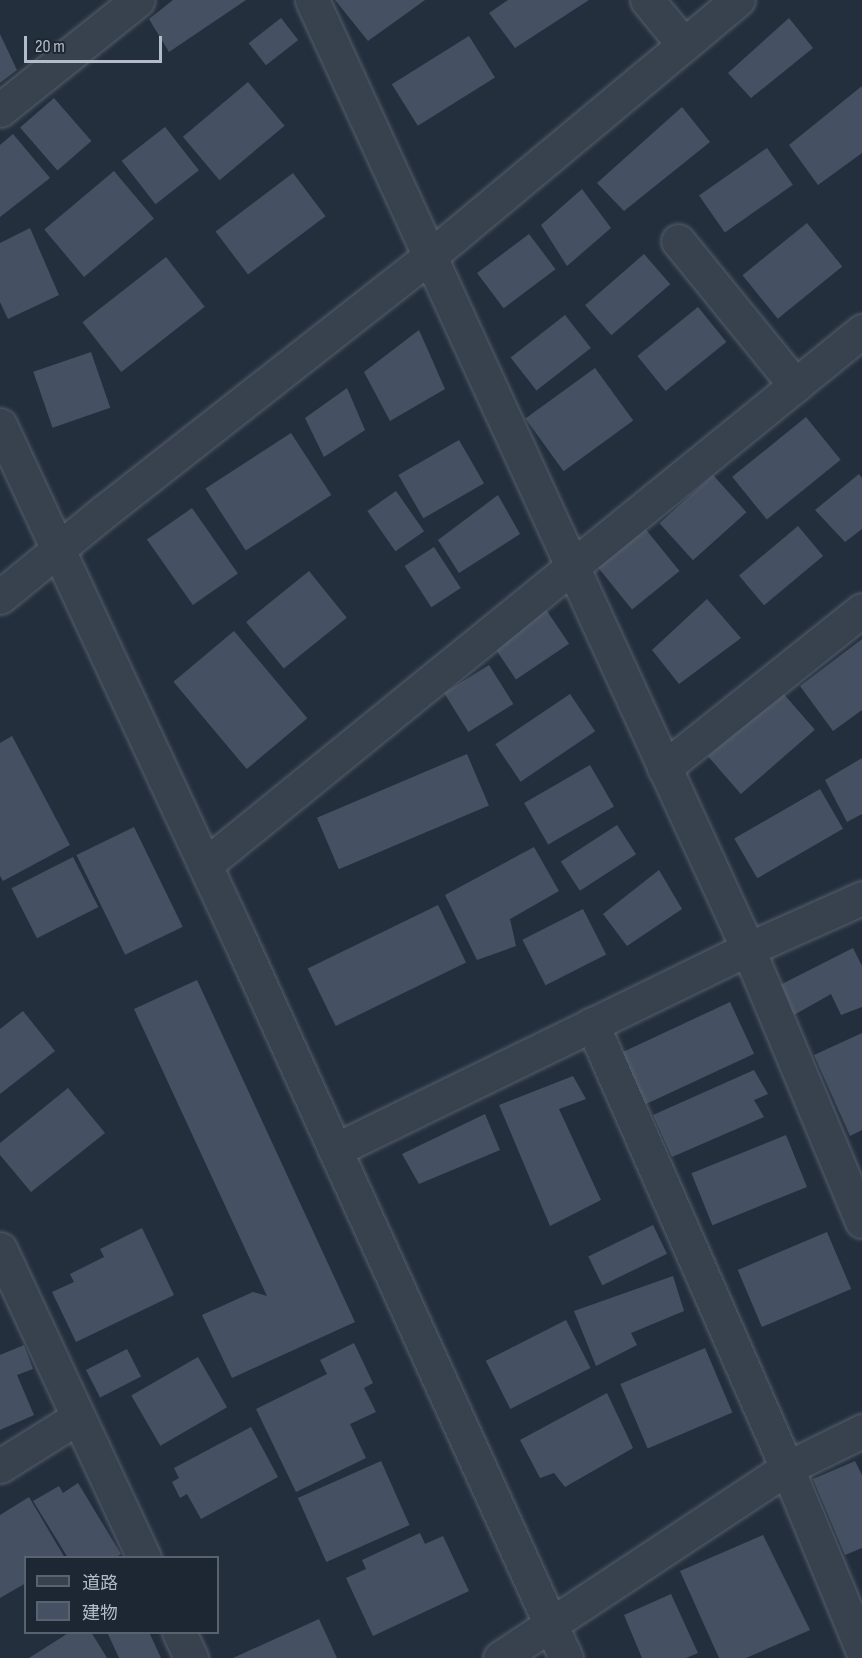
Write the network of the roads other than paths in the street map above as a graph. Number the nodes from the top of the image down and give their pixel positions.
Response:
1 (138, 0) edge
2 (312, 0) edge
3 (647, 0) edge
4 (738, 0) edge
5 (684, 45) junction
6 (0, 110) edge
7 (678, 241) dead end
8 (429, 257) junction
9 (862, 331) edge
10 (795, 385) junction
11 (0, 425) edge
12 (57, 550) junction
13 (571, 565) junction
14 (0, 597) edge
15 (862, 610) edge
16 (664, 768) junction
17 (205, 865) junction
18 (862, 898) edge
19 (748, 949) junction
20 (592, 1024) junction
21 (336, 1150) junction
22 (862, 1221) edge
23 (0, 1249) edge
24 (78, 1417) junction
25 (862, 1431) edge
26 (0, 1466) edge
27 (787, 1468) junction
28 (144, 1556) edge
29 (550, 1626) junction
30 (180, 1634) edge
31 (862, 1649) edge
32 (191, 1658) edge
33 (501, 1658) edge
34 (566, 1658) edge

1 - 6 street
2 - 8 street
3 - 5 street
4 - 5 street
5 - 8 street
7 - 10 street
8 - 12 street
8 - 13 street
9 - 10 street
10 - 13 street
11 - 12 street
12 - 14 street
12 - 17 street
13 - 16 street
13 - 17 street
15 - 16 street
16 - 19 street
17 - 21 street
18 - 19 street
19 - 20 street
19 - 22 street
20 - 21 street
20 - 27 street
21 - 29 street
23 - 24 street
24 - 26 street
24 - 28 street
25 - 27 street
27 - 29 street
27 - 31 street
29 - 33 street
29 - 34 street
30 - 32 street

